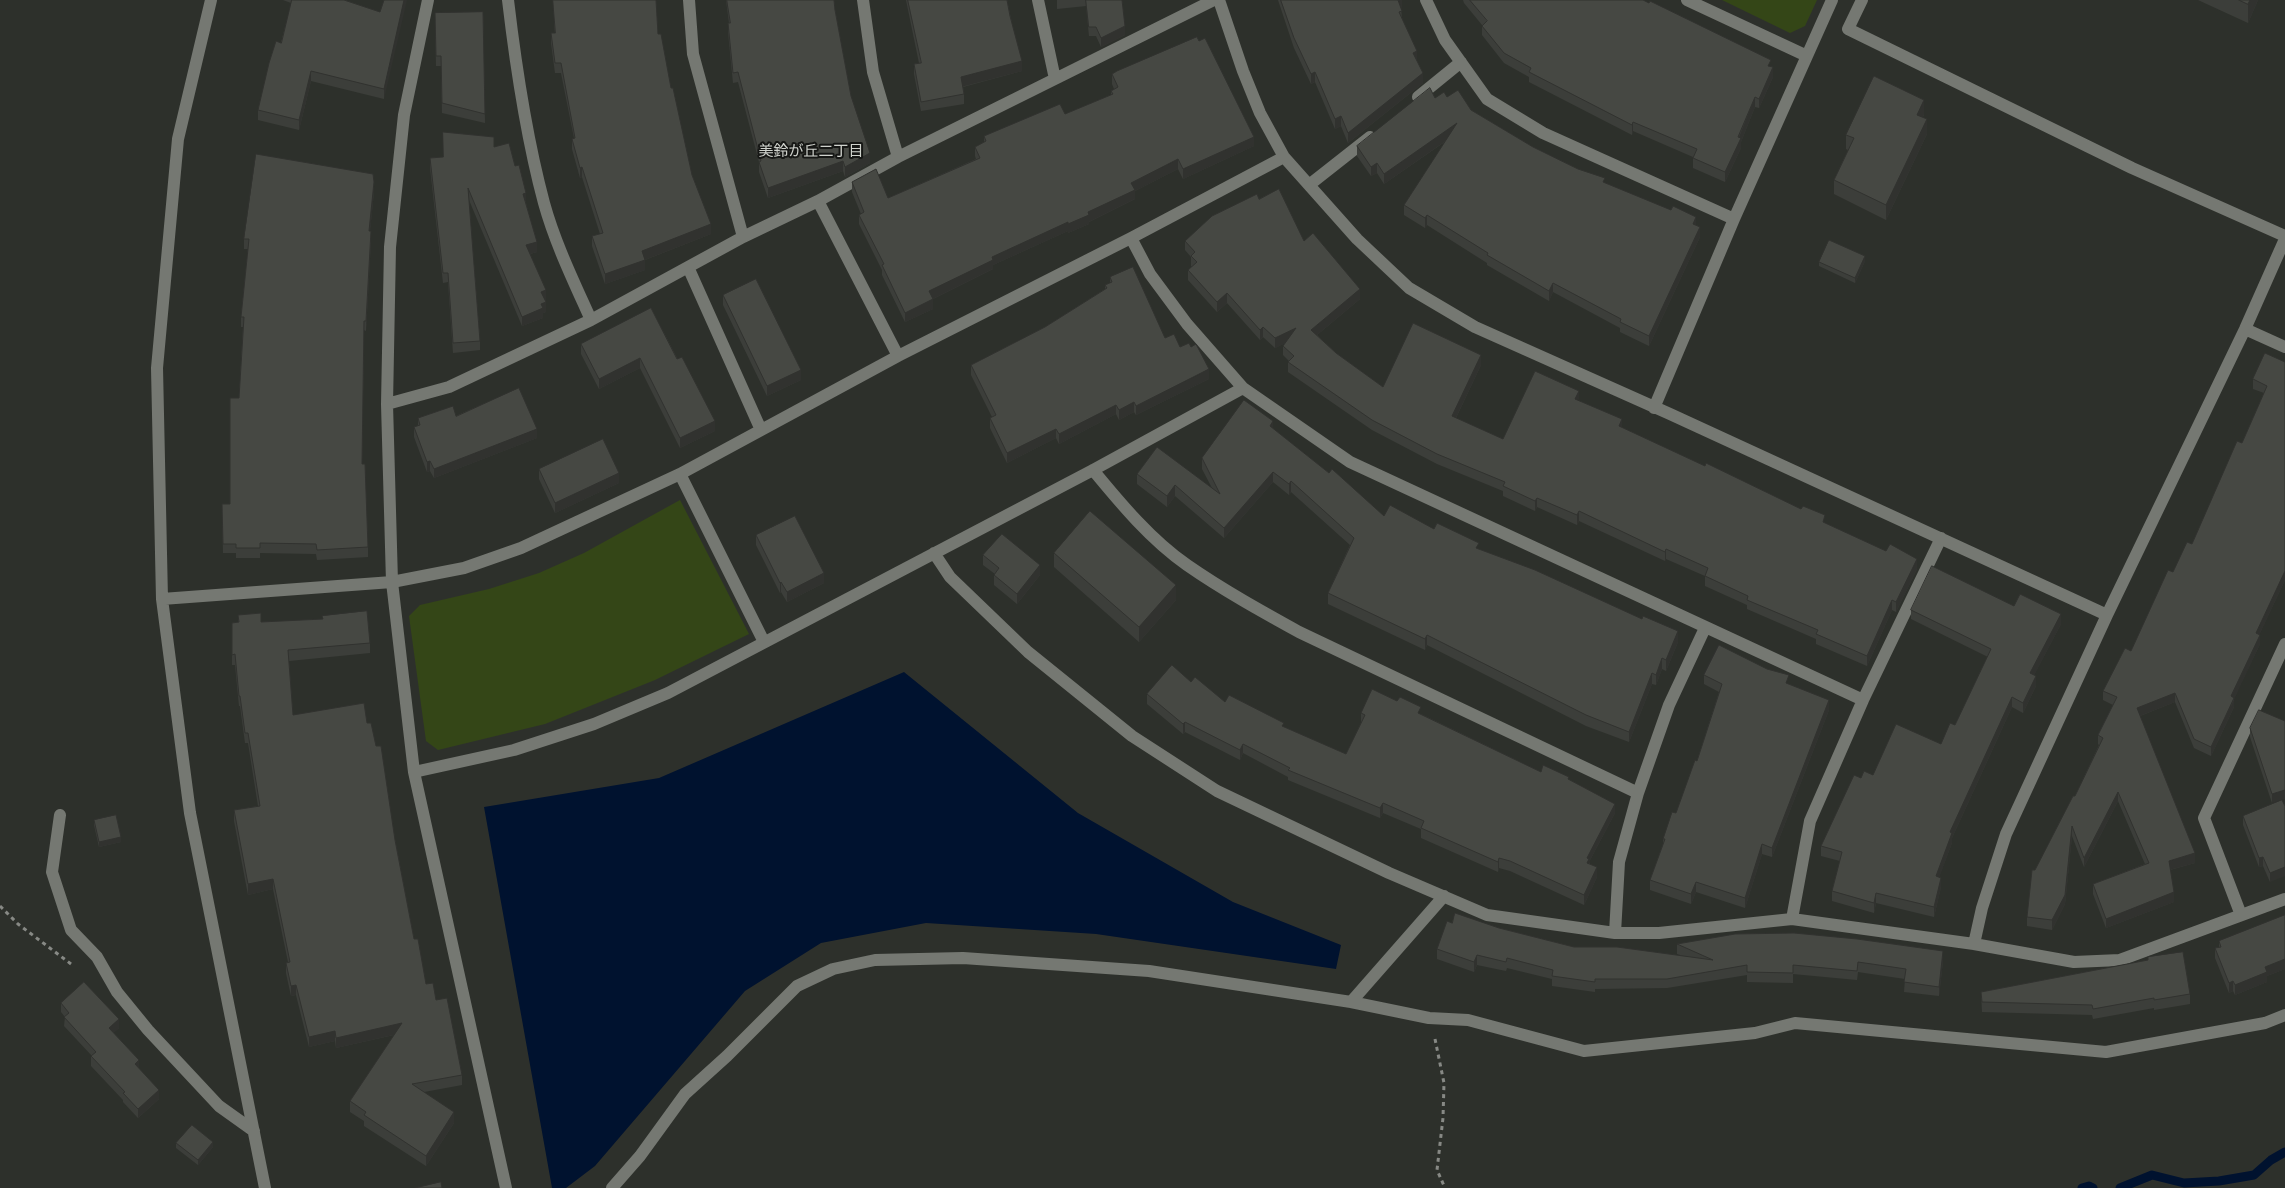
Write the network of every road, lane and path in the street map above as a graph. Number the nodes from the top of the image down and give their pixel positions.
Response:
1 (211, 0) edge
2 (428, 0) edge
3 (505, 0) edge
4 (689, 0) edge
5 (863, 0) edge
6 (1038, 0) edge
7 (1214, 0) edge
8 (1219, 0) edge
9 (1426, 0) edge
10 (1687, 0) edge
11 (1832, 0) edge
12 (1862, 0) edge
13 (1807, 56) junction
14 (1462, 62) junction
15 (1055, 78) junction
16 (1408, 106) edge
17 (1378, 130) edge
18 (898, 157) junction
19 (1284, 157) junction
20 (1309, 185) junction
21 (818, 201) junction
22 (1734, 219) junction
23 (743, 237) junction
24 (1131, 238) junction
25 (2285, 238) edge
26 (688, 267) junction
27 (591, 320) junction
28 (2245, 329) junction
29 (2285, 347) edge
30 (898, 356) junction
31 (1243, 388) junction
32 (388, 404) junction
33 (1654, 408) junction
34 (761, 430) junction
35 (1093, 470) junction
36 (680, 474) junction
37 (1941, 538) junction
38 (934, 553) junction
39 (392, 582) junction
40 (162, 599) junction
41 (2107, 615) junction
42 (1705, 628) junction
43 (764, 642) junction
44 (2285, 644) edge
45 (1863, 700) junction
46 (414, 772) junction
47 (1638, 793) junction
48 (60, 815) dead end
49 (1444, 896) junction
50 (2285, 899) edge
51 (0, 906) edge
52 (2241, 915) junction
53 (1792, 919) junction
54 (1615, 933) junction
55 (1974, 944) junction
56 (76, 968) dead end
57 (1351, 1002) junction
58 (2285, 1015) edge
59 (1429, 1018) junction
60 (254, 1131) junction
61 (266, 1188) edge
62 (506, 1188) edge
63 (612, 1188) edge
64 (1445, 1188) edge

1 - 40 street
2 - 32 street
3 - 27 street
4 - 23 street
5 - 18 street
6 - 15 street
7 - 15 street
8 - 19 street
9 - 14 street
10 - 13 street
11 - 13 street
12 - 25 street
13 - 22 street
14 - 16 street
14 - 22 street
15 - 18 street
17 - 20 street
18 - 21 street
19 - 20 street
19 - 24 street
20 - 33 street
21 - 23 street
21 - 30 street
22 - 33 street
23 - 26 street
24 - 30 street
24 - 31 street
25 - 28 street
26 - 27 street
26 - 34 street
27 - 32 street
28 - 29 street
28 - 41 street
30 - 34 street
31 - 35 street
31 - 42 street
32 - 39 street
33 - 37 street
34 - 36 street
35 - 38 street
35 - 47 street
36 - 39 street
36 - 43 street
37 - 41 street
37 - 45 street
38 - 43 street
38 - 49 street
39 - 40 street
39 - 46 street
40 - 60 street
41 - 55 street
42 - 45 street
42 - 47 street
43 - 46 street
44 - 52 street
45 - 53 street
46 - 62 street
47 - 54 street
48 - 60 street
49 - 54 street
49 - 57 street
50 - 52 street
51 - 56 path
52 - 55 street
53 - 54 street
53 - 55 street
57 - 59 street
57 - 63 street
58 - 59 street
59 - 64 path
60 - 61 street

